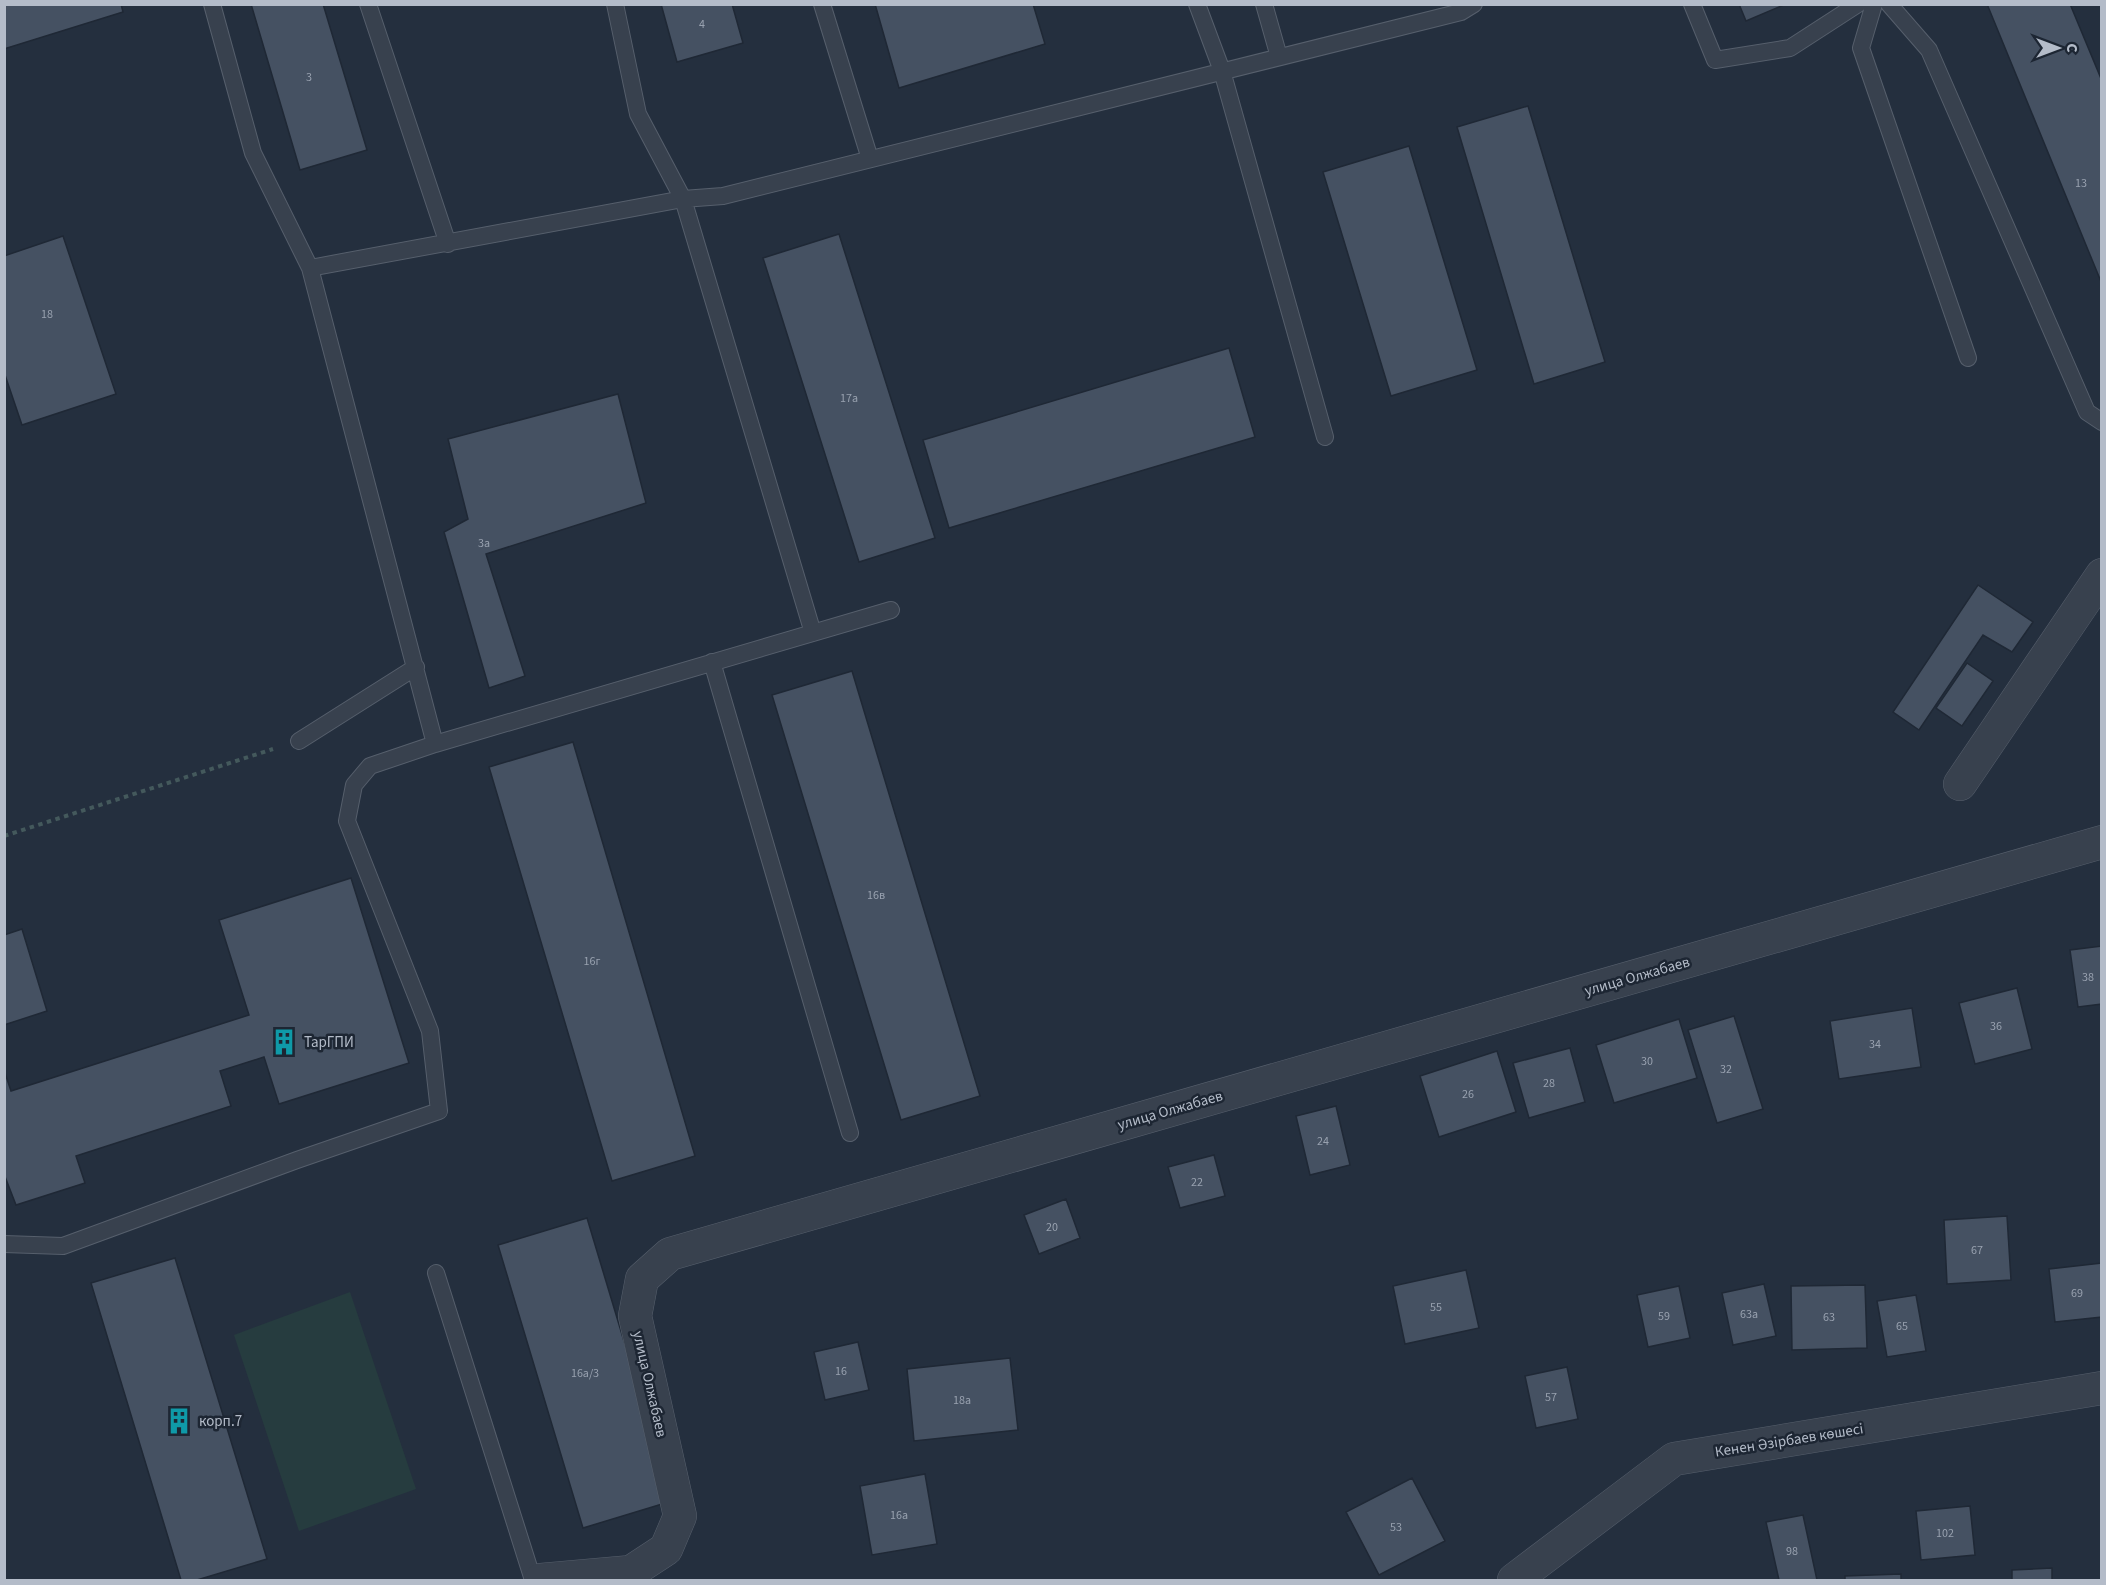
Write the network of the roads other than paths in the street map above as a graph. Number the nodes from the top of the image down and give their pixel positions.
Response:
1 (212, 4) edge
2 (368, 4) edge
3 (615, 4) edge
4 (822, 4) edge
5 (1197, 4) edge
6 (1264, 4) edge
7 (1474, 4) edge
8 (1692, 4) edge
9 (1858, 4) edge
10 (1874, 4) edge
11 (1889, 4) edge
12 (1279, 57) junction
13 (1222, 71) junction
14 (870, 159) junction
15 (683, 198) junction
16 (448, 244) junction
17 (310, 268) junction
18 (1968, 358) dead end
19 (2102, 422) edge
20 (1325, 437) dead end
21 (2102, 575) edge
22 (891, 610) dead end
23 (813, 633) junction
24 (712, 662) junction
25 (416, 667) junction
26 (299, 741) road end
27 (435, 744) junction
28 (1960, 784) dead end
29 (2102, 842) edge
30 (850, 1133) dead end
31 (4, 1244) edge
32 (436, 1273) dead end
33 (2102, 1388) edge
34 (533, 1581) edge
35 (541, 1581) edge
36 (1514, 1581) edge

1 - 17 lane
2 - 16 lane
3 - 15 lane
4 - 14 lane
5 - 13 lane
6 - 12 lane
7 - 12 lane
8 - 9 lane
10 - 18 lane
11 - 19 lane
12 - 13 lane
13 - 14 lane
13 - 20 lane
14 - 15 lane
15 - 16 lane
15 - 23 lane
16 - 17 lane
17 - 25 lane
21 - 28 street
22 - 23 lane
23 - 24 lane
24 - 27 lane
24 - 30 lane
25 - 26 lane
25 - 27 lane
27 - 31 lane
29 - 35 street, улица Олжабаев
32 - 34 lane
33 - 36 street, Кенен Әзірбаев көшесі

